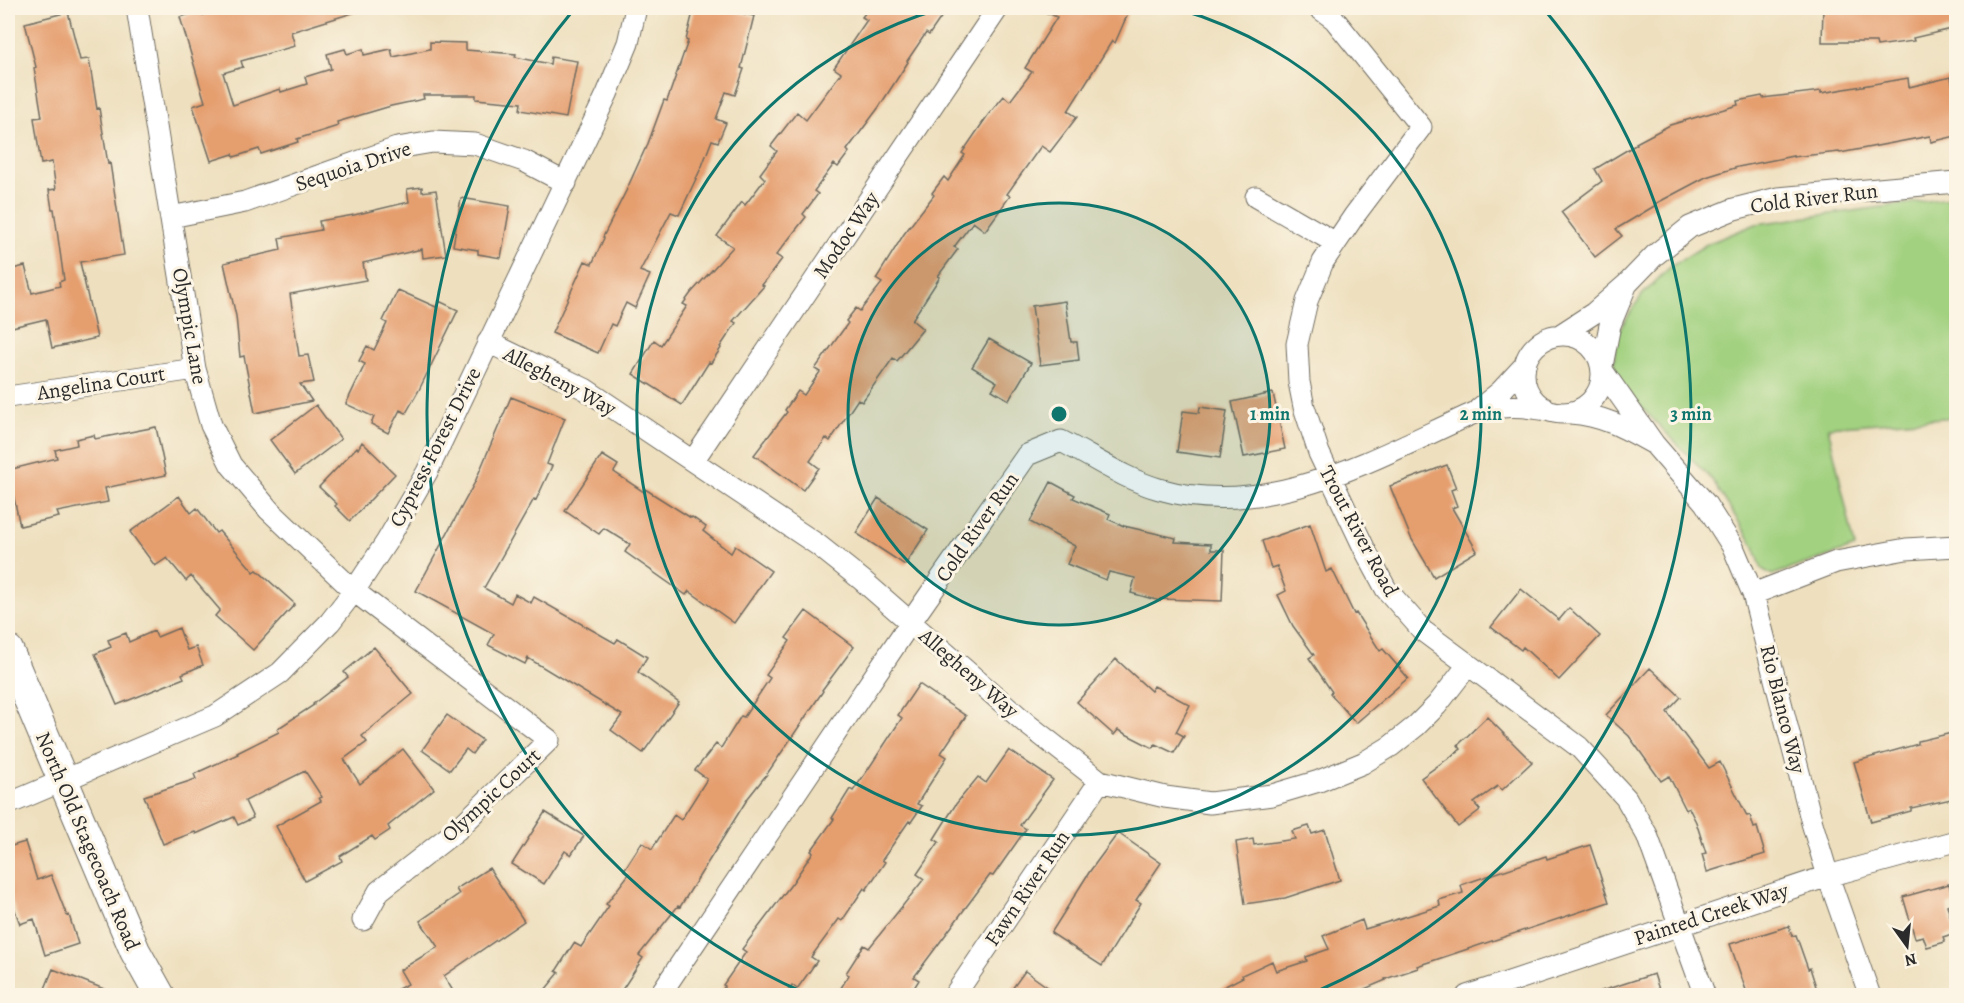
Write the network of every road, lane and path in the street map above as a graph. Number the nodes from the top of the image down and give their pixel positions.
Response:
1 (137, 8) edge
2 (636, 8) edge
3 (998, 8) edge
4 (1332, 11) edge
5 (1956, 182) edge
6 (566, 183) junction
7 (1256, 198) dead end
8 (171, 217) junction
9 (1336, 243) junction
10 (1626, 285) junction
11 (1560, 335) junction
12 (488, 342) junction
13 (1524, 366) junction
14 (1602, 368) junction
15 (195, 369) junction
16 (8, 397) edge
17 (1547, 410) junction
18 (1474, 413) junction
19 (1569, 413) junction
20 (1654, 444) junction
21 (693, 461) junction
22 (1330, 477) junction
23 (1956, 546) edge
24 (354, 591) junction
25 (1753, 594) junction
26 (910, 623) junction
27 (8, 650) edge
28 (1468, 665) junction
29 (62, 781) junction
30 (1100, 781) junction
31 (8, 804) edge
32 (1956, 841) edge
33 (1828, 876) junction
34 (363, 920) dead end
35 (1680, 924) junction
36 (160, 996) edge
37 (659, 996) edge
38 (954, 996) edge
39 (1467, 996) edge
40 (1705, 996) edge
41 (1870, 996) edge

1 - 8 street, Olympic Lane
2 - 6 street, Cypress Forest Drive
3 - 21 street, Modoc Way
4 - 9 street, Trout River Road
5 - 10 street, Cold River Run
6 - 8 street, Sequoia Drive
6 - 12 street, Cypress Forest Drive
7 - 9 street
8 - 15 street, Olympic Lane
9 - 22 street, Trout River Road
10 - 11 street, Cold River Run
10 - 14 street, Cold River Run
11 - 13 street
11 - 14 street
12 - 21 street, Allegheny Way
12 - 24 street, Cypress Forest Drive
13 - 17 street
13 - 18 street, Cold River Run
14 - 19 street
14 - 20 street, Rio Blanco Way
15 - 16 street, Angelina Court
15 - 24 street, Olympic Lane
17 - 18 street, Cold River Run
17 - 19 street
18 - 22 street, Cold River Run
19 - 20 street, Rio Blanco Way
20 - 25 street, Rio Blanco Way
21 - 26 street, Allegheny Way
22 - 26 street, Cold River Run
22 - 28 street, Trout River Road
23 - 25 street
24 - 29 street, Cypress Forest Drive
24 - 34 street, Olympic Court
25 - 33 street, Rio Blanco Way
26 - 30 street, Allegheny Way
26 - 37 street, Cold River Run
27 - 29 street, North Old Stagecoach Road
28 - 30 street, Allegheny Way
28 - 35 street, Trout River Road
29 - 31 street, Cypress Forest Drive
29 - 36 street, North Old Stagecoach Road
30 - 38 street, Fawn River Run
32 - 33 street, Painted Creek Way
33 - 35 street, Painted Creek Way
33 - 41 street, Rio Blanco Way
35 - 39 street, Painted Creek Way
35 - 40 street, Trout River Road

